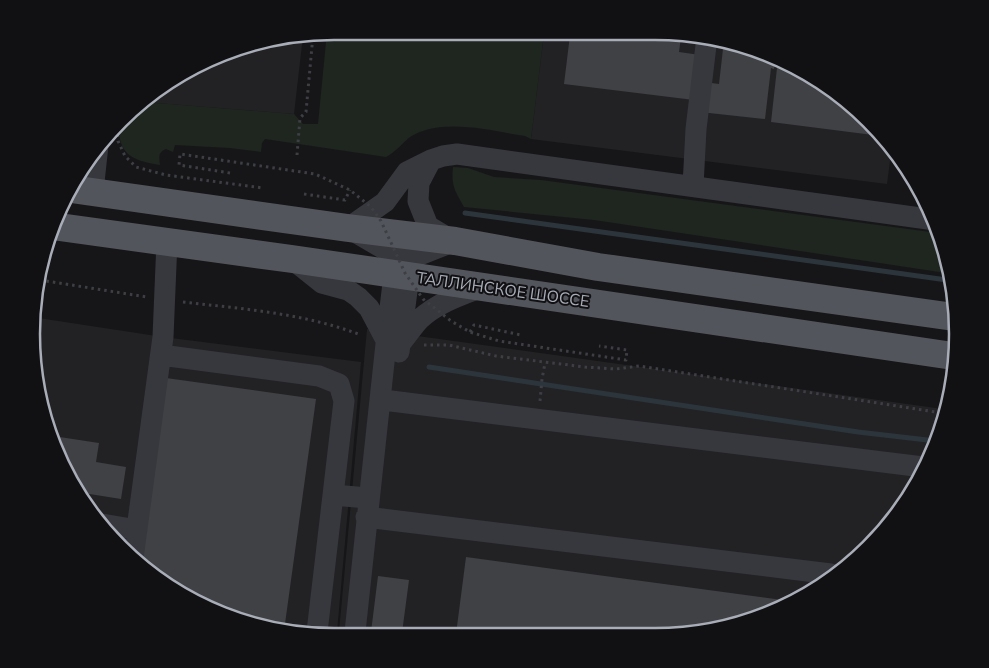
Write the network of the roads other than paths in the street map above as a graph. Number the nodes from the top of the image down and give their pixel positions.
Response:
1 (706, 45) edge
2 (431, 160) junction
3 (87, 175) edge
4 (694, 186) junction
5 (82, 190) edge
6 (923, 213) edge
7 (60, 227) edge
8 (348, 228) junction
9 (167, 241) junction
10 (455, 241) junction
11 (292, 259) junction
12 (403, 269) junction
13 (483, 287) junction
14 (948, 316) edge
15 (393, 342) junction
16 (161, 355) junction
17 (948, 355) edge
18 (391, 401) junction
19 (918, 466) edge
20 (333, 495) junction
21 (371, 511) junction
22 (111, 526) edge
23 (137, 530) junction
24 (134, 550) edge
25 (825, 573) edge
26 (318, 627) edge
27 (356, 628) edge

1 - 4 street
2 - 4 street
2 - 8 street
2 - 10 street
3 - 5 street
4 - 6 street
5 - 8 main road
7 - 9 main road, ТАЛЛИНСКОЕ ШОССЕ
8 - 10 main road
8 - 12 street
9 - 11 main road, ТАЛЛИНСКОЕ ШОССЕ
9 - 16 street
10 - 12 street
10 - 14 main road
11 - 12 main road, ТАЛЛИНСКОЕ ШОССЕ
11 - 15 street
12 - 13 main road, ТАЛЛИНСКОЕ ШОССЕ
12 - 15 street
13 - 15 street
13 - 17 main road, ТАЛЛИНСКОЕ ШОССЕ
15 - 18 street
15 - 21 street
16 - 20 street
16 - 23 street
18 - 19 street
18 - 21 street
20 - 21 street
20 - 26 street
21 - 25 street
21 - 27 street
22 - 23 street
23 - 24 street

